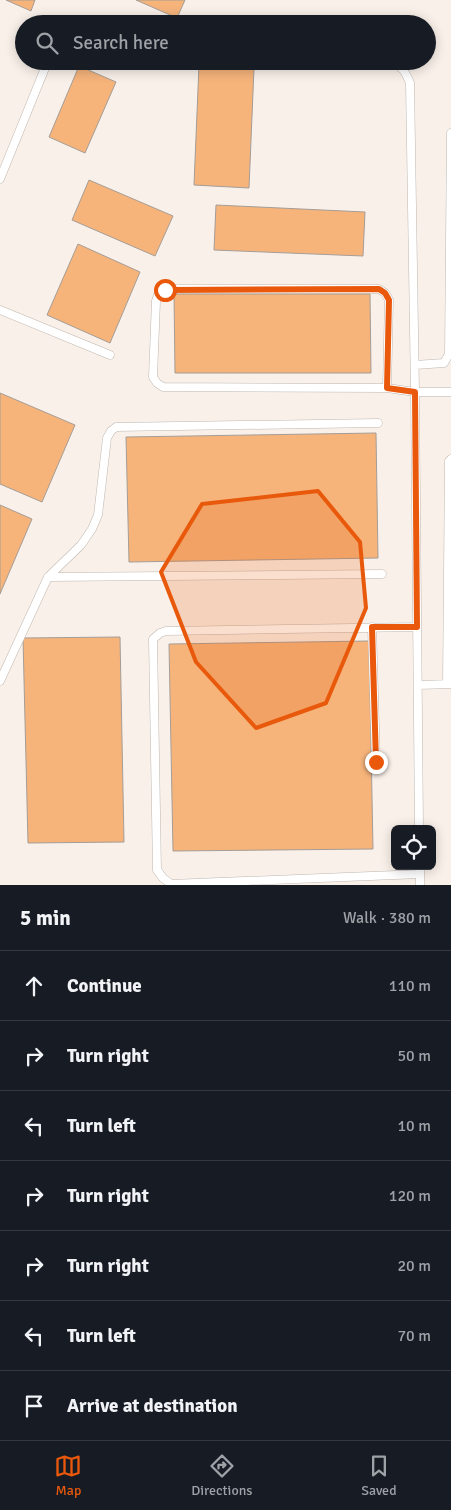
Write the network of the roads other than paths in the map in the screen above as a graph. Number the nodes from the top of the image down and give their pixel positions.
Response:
1 (46, 70) edge
2 (403, 70) edge
3 (451, 133) edge
4 (0, 179) edge
5 (0, 310) edge
6 (110, 355) dead end
7 (415, 366) junction
8 (387, 388) junction
9 (415, 392) junction
10 (451, 392) edge
11 (378, 423) dead end
12 (451, 459) edge
13 (382, 574) dead end
14 (48, 577) junction
15 (372, 627) junction
16 (417, 627) junction
17 (0, 681) edge
18 (449, 684) edge
19 (418, 685) junction
20 (376, 762) dead end
21 (419, 825) edge
22 (420, 870) edge
23 (420, 885) edge

1 - 4 lane
2 - 7 lane
3 - 7 lane
5 - 6 lane
7 - 9 lane
8 - 8 lane
8 - 9 lane
9 - 10 lane
9 - 16 lane
11 - 14 lane
12 - 18 lane
13 - 14 lane
14 - 17 lane
15 - 16 lane
15 - 20 lane
15 - 22 lane
16 - 19 lane
18 - 19 lane
19 - 21 lane
22 - 23 lane

